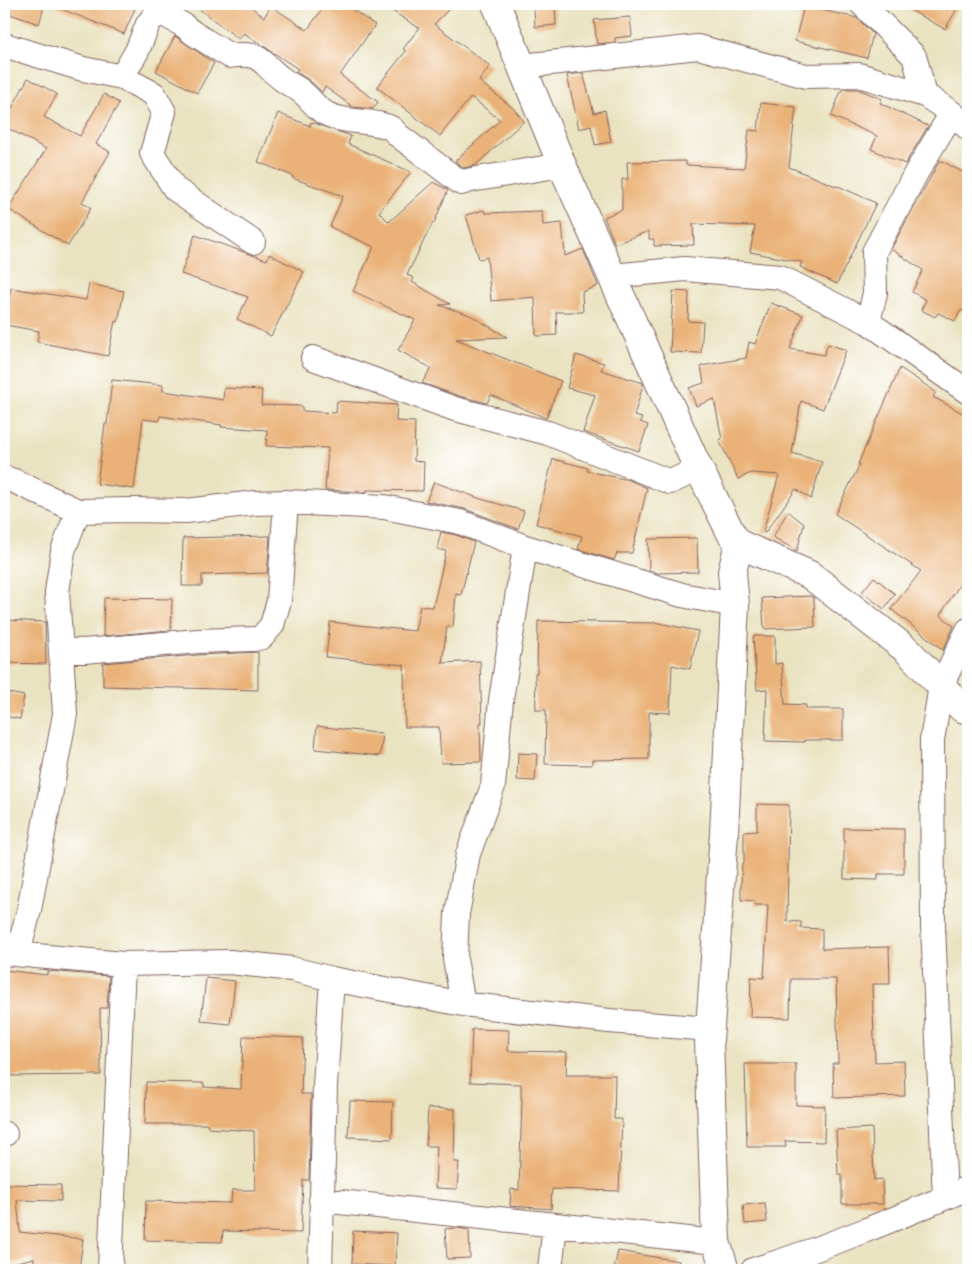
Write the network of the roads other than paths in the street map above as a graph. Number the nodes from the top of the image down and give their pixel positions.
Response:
1 (496, 4) edge
2 (862, 4) edge
3 (159, 7) edge
4 (4, 45) edge
5 (522, 66) junction
6 (122, 77) junction
7 (924, 95) junction
8 (960, 120) edge
9 (562, 165) junction
10 (253, 242) dead end
11 (612, 276) junction
12 (868, 322) junction
13 (313, 358) dead end
14 (968, 392) edge
15 (699, 469) junction
16 (4, 478) edge
17 (286, 502) junction
18 (78, 511) junction
19 (739, 544) junction
20 (525, 547) junction
21 (735, 605) junction
22 (968, 630) edge
23 (61, 650) junction
24 (941, 686) junction
25 (968, 710) edge
26 (11, 953) edge
27 (123, 964) junction
28 (332, 979) junction
29 (463, 1004) junction
30 (710, 1029) junction
31 (968, 1188) edge
32 (945, 1198) junction
33 (321, 1200) junction
34 (555, 1225) junction
35 (716, 1242) junction
36 (110, 1270) edge
37 (320, 1270) edge
38 (550, 1270) edge
39 (725, 1270) edge
40 (753, 1270) edge

1 - 5 street
2 - 7 street
3 - 6 street
3 - 9 street
4 - 6 street
5 - 7 street
5 - 9 street
6 - 10 street
7 - 8 street
8 - 12 street
9 - 11 street
11 - 12 street
11 - 15 street
12 - 14 street
13 - 15 street
15 - 19 street
16 - 18 street
17 - 18 street
17 - 20 street
17 - 23 street
18 - 23 street
19 - 21 street
19 - 24 street
20 - 21 street
20 - 29 street
21 - 30 street
22 - 24 street
23 - 26 street
24 - 25 street
24 - 32 street
26 - 27 street
27 - 28 street
27 - 36 street
28 - 29 street
28 - 33 street
29 - 30 street
30 - 35 street
31 - 32 street
32 - 40 street
33 - 34 street
33 - 37 street
34 - 35 street
34 - 38 street
35 - 39 street

